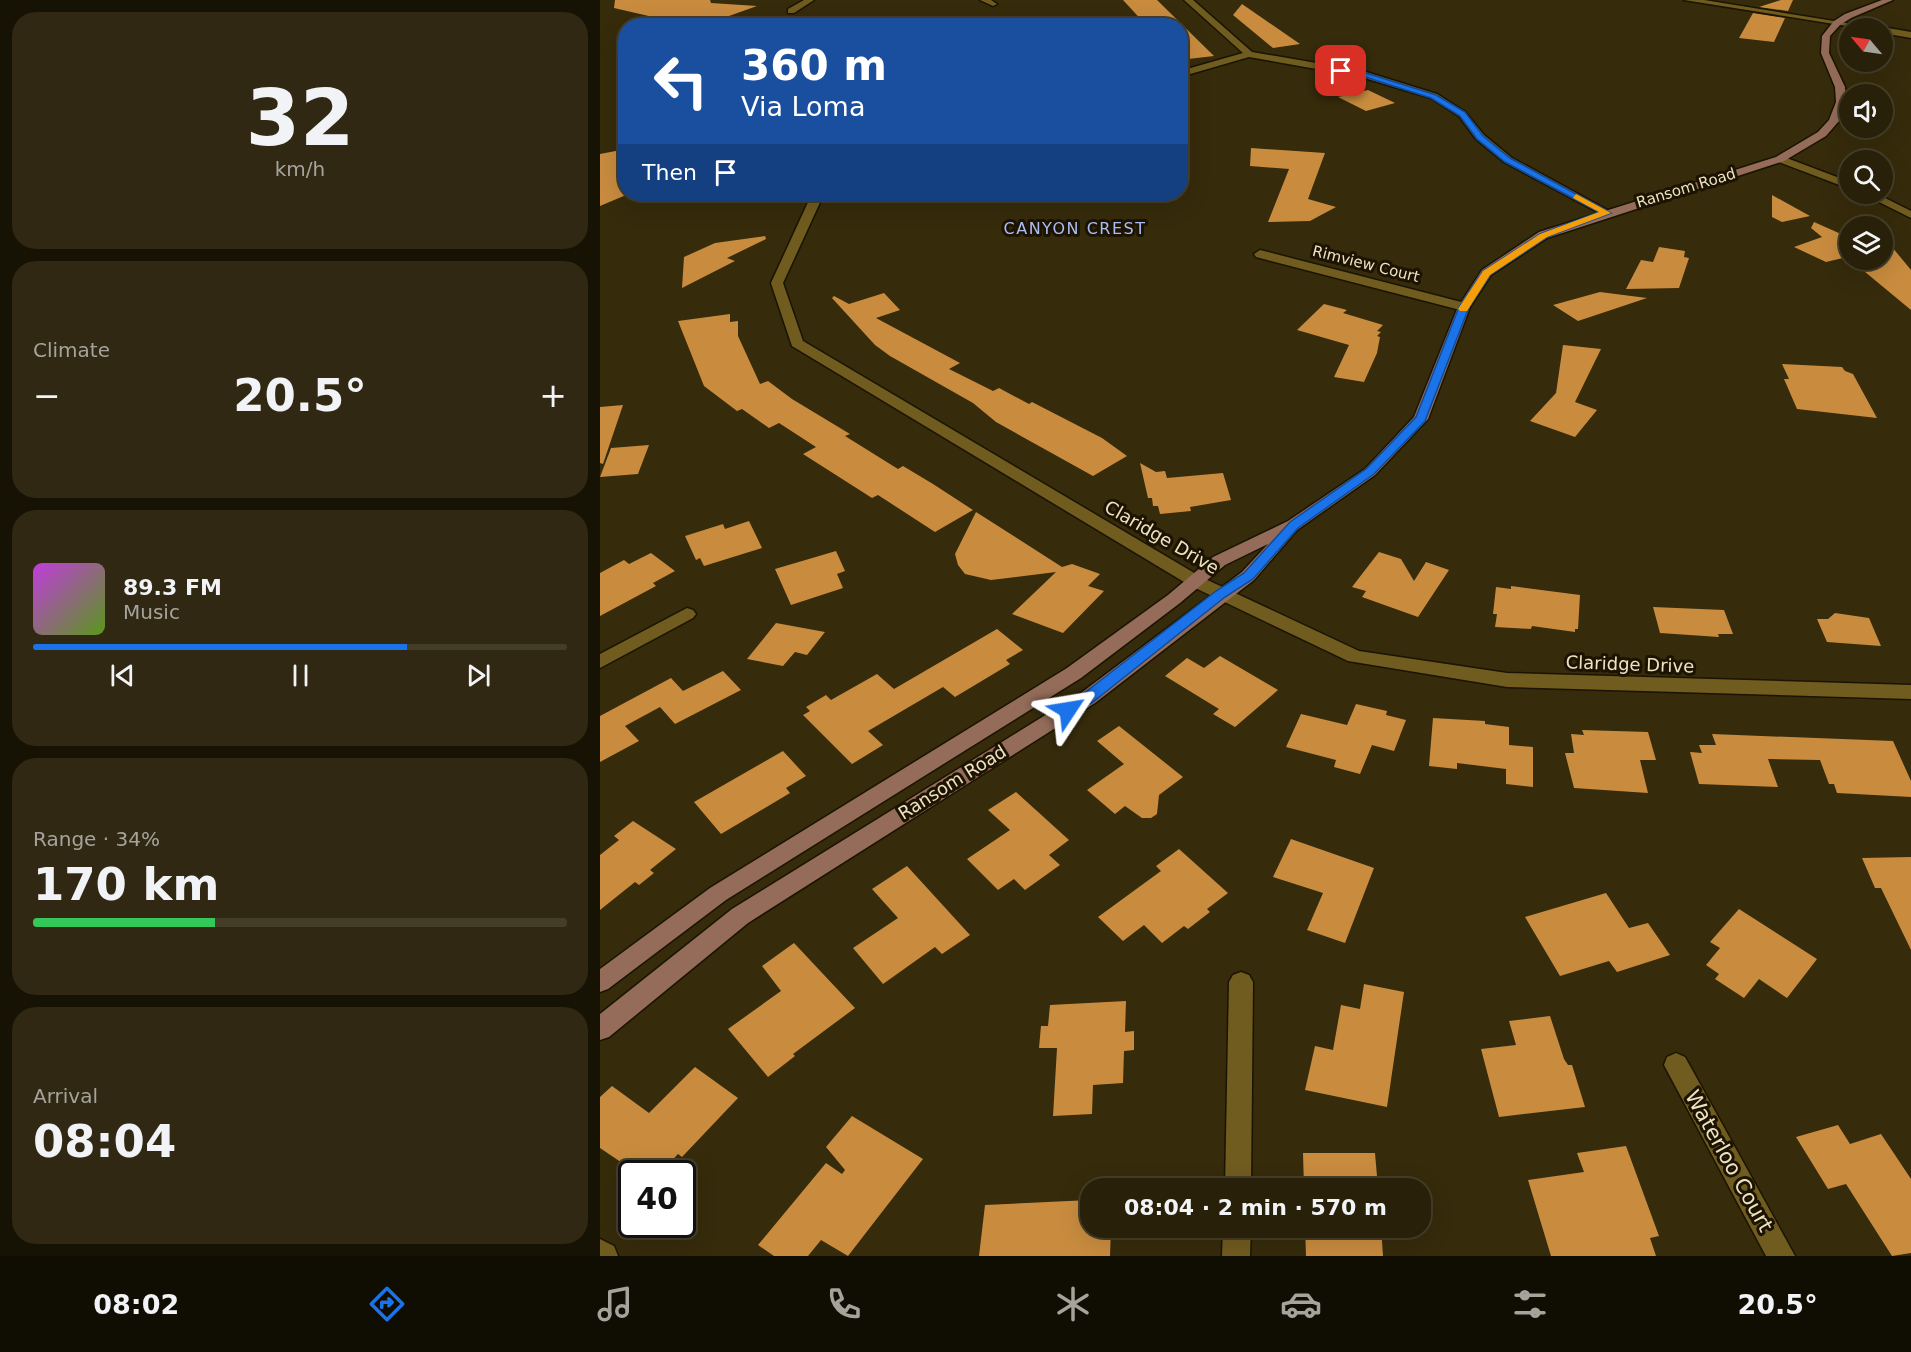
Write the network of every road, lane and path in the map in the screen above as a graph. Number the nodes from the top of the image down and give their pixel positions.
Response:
1 (810, 0) edge
2 (984, 0) edge
3 (1188, 0) edge
4 (1688, 0) edge
5 (1889, 0) edge
6 (993, 4) dead end
7 (792, 11) dead end
8 (1837, 23) junction
9 (1893, 32) edge
10 (1911, 35) edge
11 (1249, 54) junction
12 (1188, 72) edge
13 (1780, 159) junction
14 (1839, 182) edge
15 (815, 201) edge
16 (1889, 204) edge
17 (1606, 213) junction
18 (1911, 215) edge
19 (1260, 254) dead end
20 (1464, 307) junction
21 (1294, 525) junction
22 (1195, 581) junction
23 (1221, 594) junction
24 (687, 614) dead end
25 (600, 662) edge
26 (1911, 692) edge
27 (600, 982) edge
28 (1241, 982) dead end
29 (600, 1029) edge
30 (1677, 1065) dead end
31 (1238, 1178) edge
32 (1237, 1238) edge
33 (1236, 1256) edge
34 (1781, 1256) edge

1 - 7 street
2 - 6 street
3 - 11 street
4 - 8 street
5 - 8 street
8 - 13 street, Ransom Road
9 - 10 street
11 - 12 street
11 - 17 street
13 - 14 street
13 - 17 street, Ransom Road
15 - 22 street, Claridge Drive
16 - 18 street
17 - 20 street, Ransom Road
19 - 20 street, Rimview Court
20 - 21 street, Ransom Road
21 - 22 street, Ransom Road
21 - 23 street, Ransom Road
22 - 23 street, Claridge Drive
22 - 27 street, Ransom Road
23 - 26 street, Claridge Drive
23 - 29 street, Ransom Road
24 - 25 street
28 - 31 street
30 - 34 street, Waterloo Court
32 - 33 street

